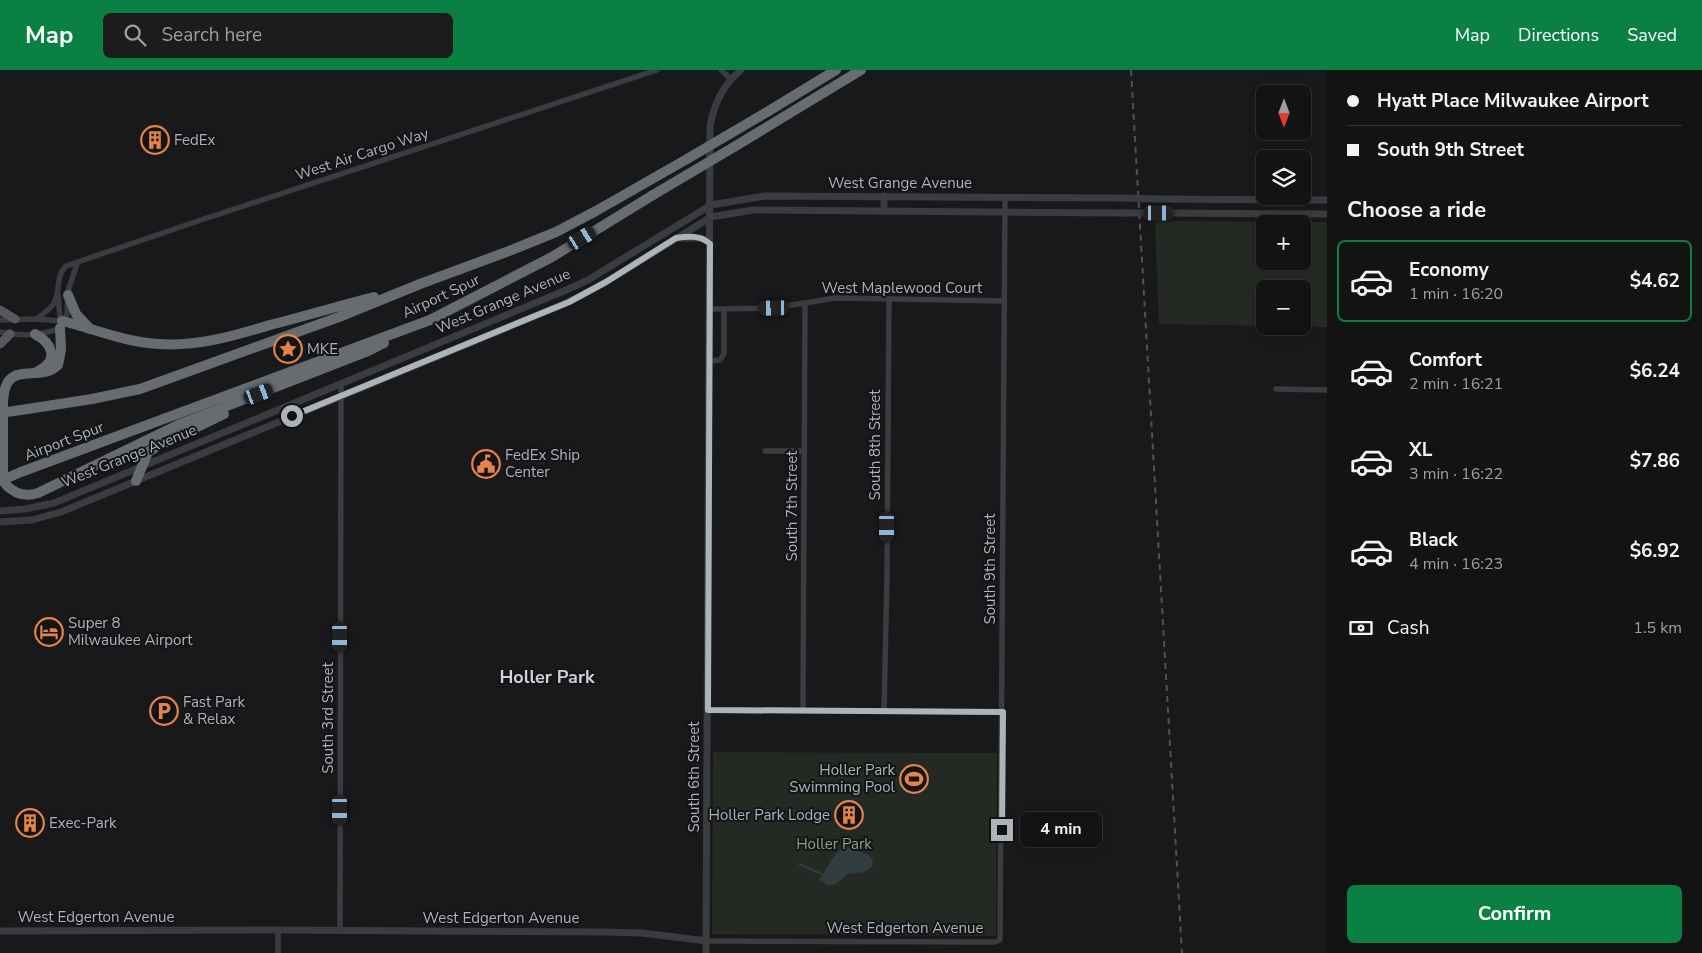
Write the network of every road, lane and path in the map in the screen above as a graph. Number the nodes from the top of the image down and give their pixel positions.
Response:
1 (657, 70) edge
2 (721, 70) edge
3 (741, 70) edge
4 (836, 70) edge
5 (861, 70) edge
6 (731, 79) junction
7 (765, 196) junction
8 (884, 196) junction
9 (1005, 198) junction
10 (1256, 200) edge
11 (1311, 200) edge
12 (1327, 200) edge
13 (711, 205) junction
14 (1288, 205) edge
15 (765, 210) junction
16 (884, 211) junction
17 (1005, 212) junction
18 (1288, 214) junction
19 (1327, 214) edge
20 (711, 217) junction
21 (676, 238) junction
22 (710, 244) junction
23 (77, 264) junction
24 (420, 284) junction
25 (63, 294) junction
26 (889, 299) junction
27 (542, 301) junction
28 (1004, 301) junction
29 (805, 303) junction
30 (710, 309) junction
31 (724, 309) junction
32 (0, 310) edge
33 (546, 312) junction
34 (15, 319) junction
35 (36, 319) junction
36 (0, 320) edge
37 (430, 320) junction
38 (61, 325) junction
39 (93, 331) junction
40 (0, 332) edge
41 (10, 334) junction
42 (34, 334) junction
43 (0, 344) edge
44 (710, 361) junction
45 (380, 368) junction
46 (36, 372) junction
47 (385, 378) junction
48 (341, 384) junction
49 (275, 388) junction
50 (1276, 389) dead end
51 (1327, 390) edge
52 (341, 396) junction
53 (2, 412) edge
54 (765, 451) dead end
55 (804, 451) junction
56 (141, 466) junction
57 (3, 480) edge
58 (136, 481) junction
59 (0, 511) edge
60 (0, 522) edge
61 (708, 710) junction
62 (803, 710) junction
63 (884, 711) junction
64 (1003, 712) junction
65 (278, 930) junction
66 (0, 931) edge
67 (340, 931) junction
68 (1000, 940) joint
69 (707, 942) junction
70 (278, 953) edge
71 (706, 953) edge

1 - 23 street, West Air Cargo Way
2 - 6 street
3 - 6 street, South 6th Street
4 - 24 highway, Airport Spur, bridge
5 - 37 highway, Airport Spur, bridge
6 - 13 street, South 6th Street
7 - 8 street, West Grange Avenue
7 - 13 street, West Grange Avenue
7 - 15 street
8 - 9 street, West Grange Avenue
8 - 16 street
9 - 10 street, West Grange Avenue, bridge
9 - 17 street, South 9th Street
11 - 12 street, West Grange Avenue
13 - 20 street, South 6th Street
13 - 27 street, West Grange Avenue
14 - 18 street
15 - 16 street, West Grange Avenue
15 - 20 street, West Grange Avenue
16 - 17 street, West Grange Avenue
17 - 18 street, West Grange Avenue, bridge
17 - 28 street, South 9th Street
18 - 19 street, West Grange Avenue
20 - 21 street, West Grange Avenue
20 - 22 street, South 6th Street
21 - 22 street
21 - 33 street, West Grange Avenue
22 - 30 street, South 6th Street
23 - 25 street, West Air Cargo Way
23 - 25 street, West Air Cargo Way
24 - 39 highway
24 - 53 highway, Airport Spur, bridge
25 - 35 street, West Air Cargo Way
25 - 38 street
25 - 38 street, West Air Cargo Way
25 - 39 highway
26 - 28 street, West Maplewood Court
26 - 29 street, West Maplewood Court
26 - 63 street, South 8th Street
27 - 33 street
27 - 45 street, West Grange Avenue
28 - 64 street, South 9th Street
29 - 31 street, West Maplewood Court
29 - 55 street, South 7th Street
30 - 31 street, West Maplewood Court
30 - 44 street, South 6th Street
31 - 44 street
32 - 34 main road
33 - 47 street, West Grange Avenue
34 - 35 street
34 - 36 street
35 - 38 street
37 - 49 highway
37 - 57 highway, Airport Spur, bridge
38 - 39 highway
38 - 42 street
38 - 46 highway
40 - 41 street
41 - 42 street
41 - 43 main road
42 - 46 highway
44 - 61 street, South 6th Street
45 - 47 street
45 - 48 street, West Grange Avenue
46 - 53 highway
47 - 52 street, West Grange Avenue
48 - 52 street, South 3rd Street
48 - 56 street, West Grange Avenue
49 - 56 highway
49 - 57 highway
50 - 51 street
52 - 58 street, West Grange Avenue
52 - 67 street, South 3rd Street
53 - 57 highway
54 - 55 street
55 - 62 street, South 7th Street
56 - 58 highway
56 - 59 street, West Grange Avenue
58 - 60 street, West Grange Avenue
61 - 62 street
61 - 69 street, South 6th Street
62 - 63 street
63 - 64 street
64 - 68 street, South 9th Street
65 - 66 street, West Edgerton Avenue
65 - 67 street, West Edgerton Avenue
65 - 70 street
67 - 69 street, West Edgerton Avenue
68 - 69 street, West Edgerton Avenue
69 - 71 street, South 6th Street

